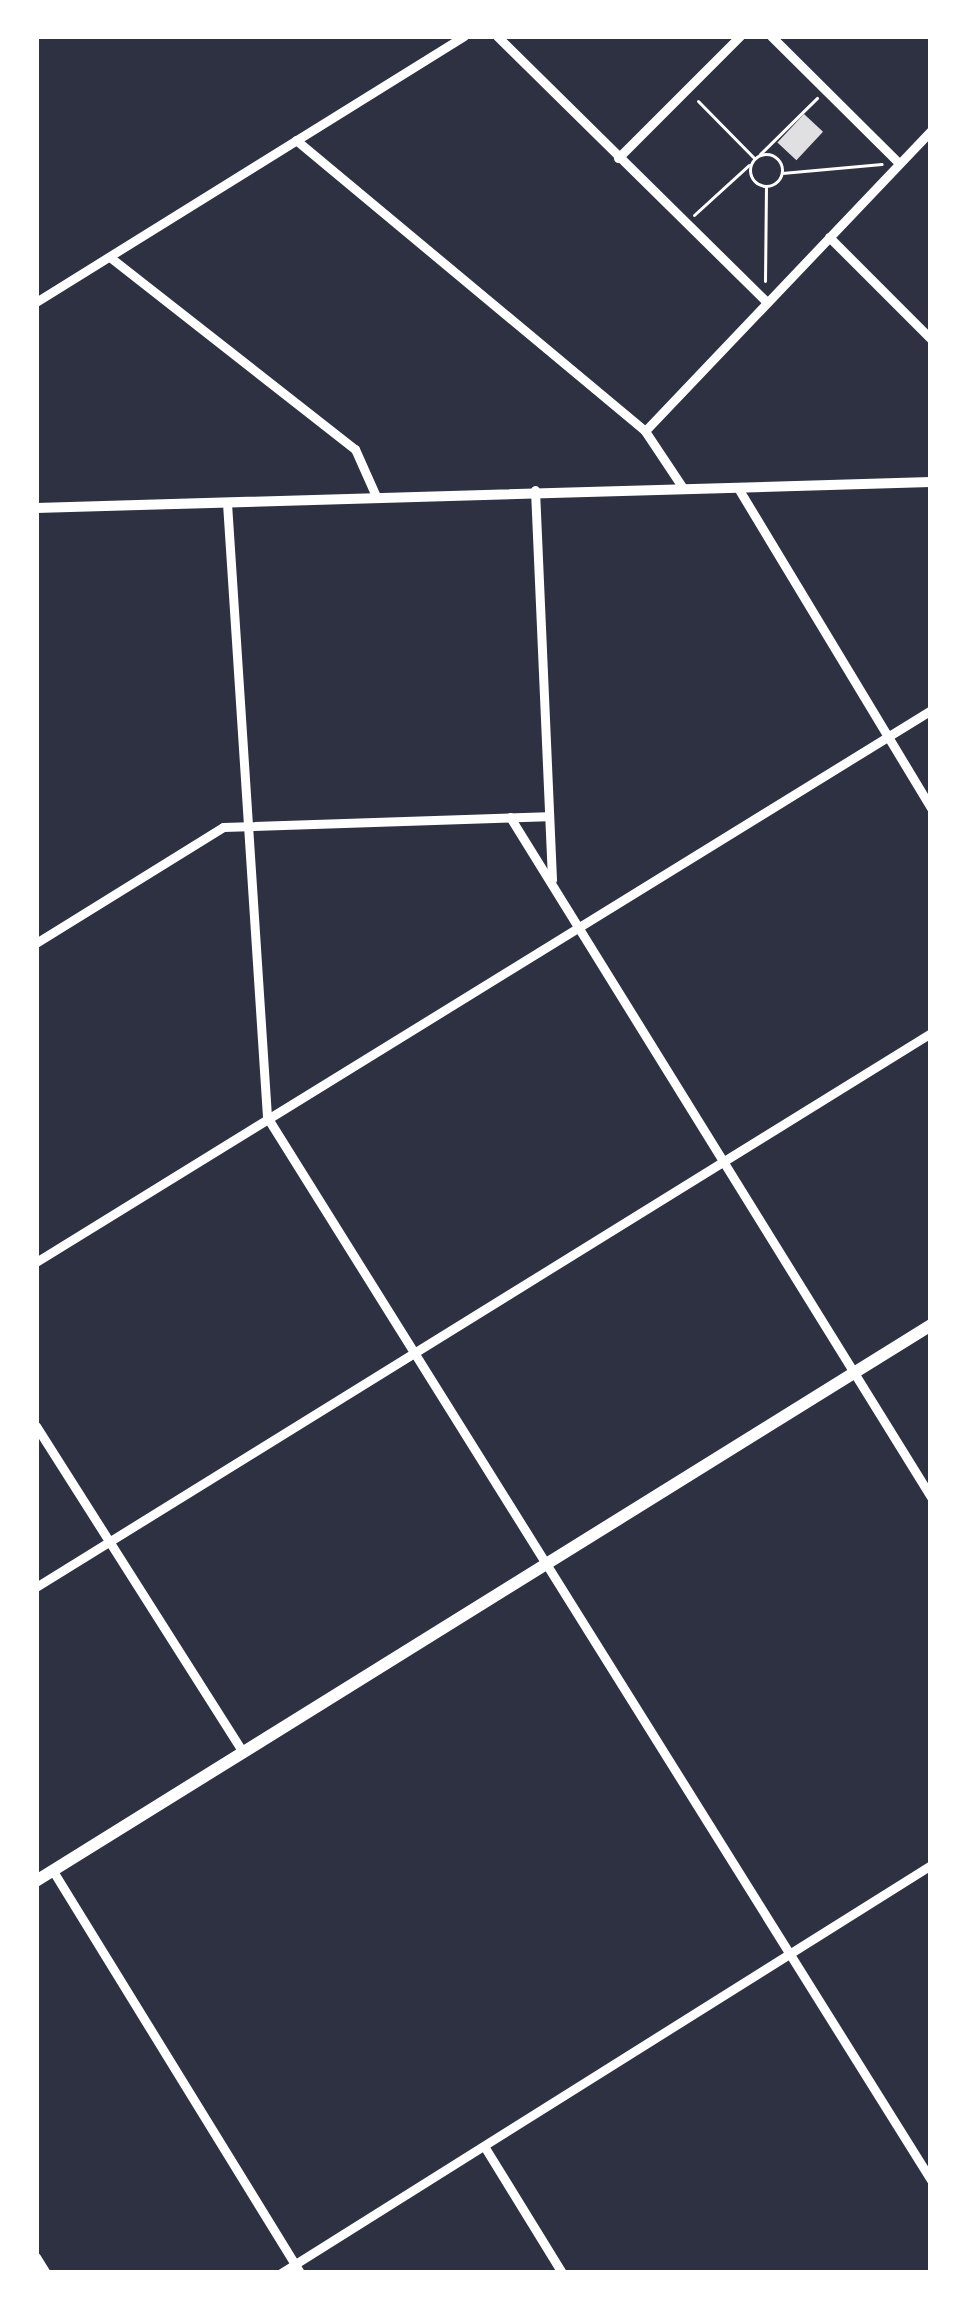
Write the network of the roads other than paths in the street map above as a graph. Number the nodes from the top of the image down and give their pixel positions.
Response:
1 (464, 36) edge
2 (496, 36) edge
3 (740, 36) edge
4 (771, 36) edge
5 (931, 131) edge
6 (296, 140) junction
7 (618, 158) junction
8 (899, 163) junction
9 (829, 237) junction
10 (111, 258) junction
11 (765, 300) junction
12 (36, 302) edge
13 (931, 339) edge
14 (646, 431) junction
15 (931, 482) edge
16 (683, 488) junction
17 (738, 488) junction
18 (535, 490) junction
19 (375, 494) junction
20 (226, 503) junction
21 (36, 508) edge
22 (931, 710) edge
23 (887, 738) junction
24 (931, 808) edge
25 (548, 816) junction
26 (510, 817) junction
27 (241, 825) junction
28 (552, 886) junction
29 (578, 927) junction
30 (36, 943) edge
31 (931, 1033) edge
32 (267, 1118) junction
33 (724, 1162) junction
34 (36, 1262) edge
35 (931, 1325) edge
36 (415, 1350) junction
37 (852, 1373) junction
38 (36, 1426) edge
39 (931, 1497) edge
40 (108, 1543) junction
41 (549, 1564) junction
42 (36, 1587) edge
43 (242, 1751) junction
44 (931, 1865) edge
45 (53, 1871) junction
46 (36, 1881) edge
47 (790, 1952) junction
48 (484, 2146) junction
49 (931, 2180) edge
50 (36, 2258) edge
51 (298, 2269) edge
52 (46, 2273) edge
53 (280, 2273) edge
54 (562, 2273) edge

1 - 6 street
2 - 7 street
3 - 7 street
4 - 8 street
5 - 8 street
6 - 10 street
6 - 14 street
7 - 11 street
8 - 9 street
9 - 11 street
9 - 13 street
10 - 12 street
10 - 19 street
11 - 14 street
14 - 16 street
15 - 17 street
16 - 17 street
16 - 18 street
17 - 23 street
18 - 19 street
18 - 25 street
19 - 20 street
20 - 21 street
20 - 27 street
22 - 23 street
23 - 24 street
23 - 29 street
25 - 26 street
25 - 28 street
26 - 27 street
26 - 28 street
27 - 30 street
27 - 32 street
28 - 29 street
29 - 32 street
29 - 33 street
31 - 33 street
32 - 34 street
32 - 36 street
33 - 36 street
33 - 37 street
35 - 37 main road
36 - 40 street
36 - 41 street
37 - 39 street
37 - 41 main road
38 - 40 street
40 - 42 street
40 - 43 street
41 - 43 main road
41 - 47 street
43 - 45 main road
44 - 47 street
45 - 46 main road
45 - 51 street
47 - 48 street
47 - 49 street
48 - 51 street
48 - 54 street
50 - 52 street
51 - 53 street

